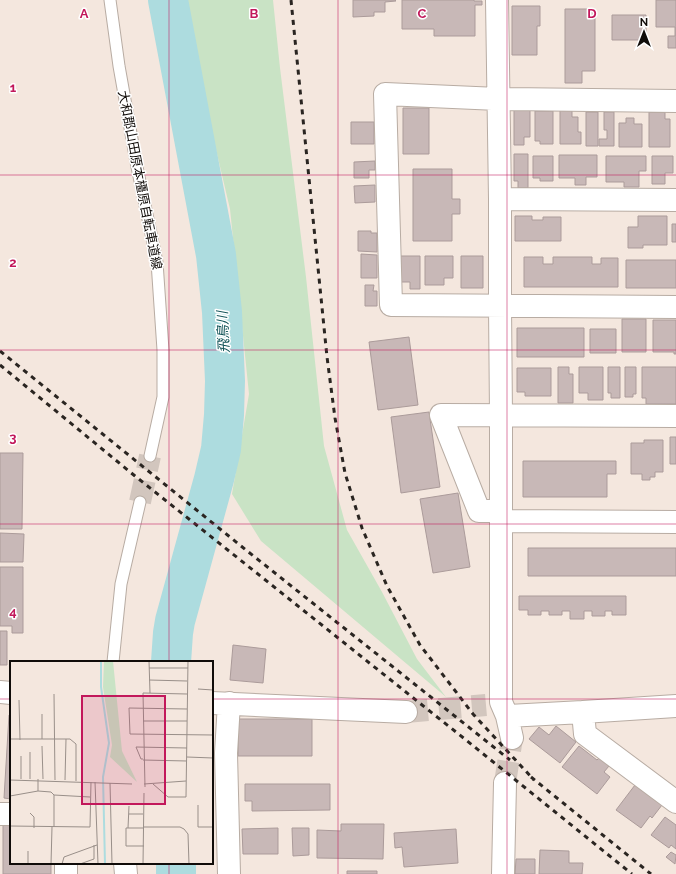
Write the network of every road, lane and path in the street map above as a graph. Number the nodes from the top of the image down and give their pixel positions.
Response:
1 (110, 0) edge
2 (496, 0) edge
3 (498, 100) junction
4 (676, 101) edge
5 (500, 199) junction
6 (676, 200) edge
7 (500, 306) junction
8 (676, 307) edge
9 (501, 415) junction
10 (676, 416) edge
11 (150, 456) tunnel mouth
12 (140, 502) tunnel mouth
13 (501, 516) junction
14 (676, 522) edge
15 (113, 661) edge
16 (0, 692) edge
17 (10, 693) edge
18 (219, 703) edge
19 (676, 706) edge
20 (498, 707) junction
21 (406, 712) tunnel mouth
22 (583, 712) junction
23 (512, 738) tunnel mouth
24 (505, 783) tunnel mouth
25 (676, 802) edge
26 (229, 874) edge
27 (503, 874) edge

1 - 11 lane, 大和郡山田原本橿原自転車道線
2 - 3 street
3 - 4 street
3 - 5 street
3 - 7 street
5 - 6 street
5 - 7 street
7 - 8 street
7 - 9 street
9 - 10 street
9 - 13 street
9 - 13 street
12 - 15 lane
13 - 14 street
13 - 20 street
16 - 17 street
18 - 21 street
18 - 26 street
19 - 22 street
20 - 22 street
20 - 23 street
22 - 25 street
24 - 27 street

